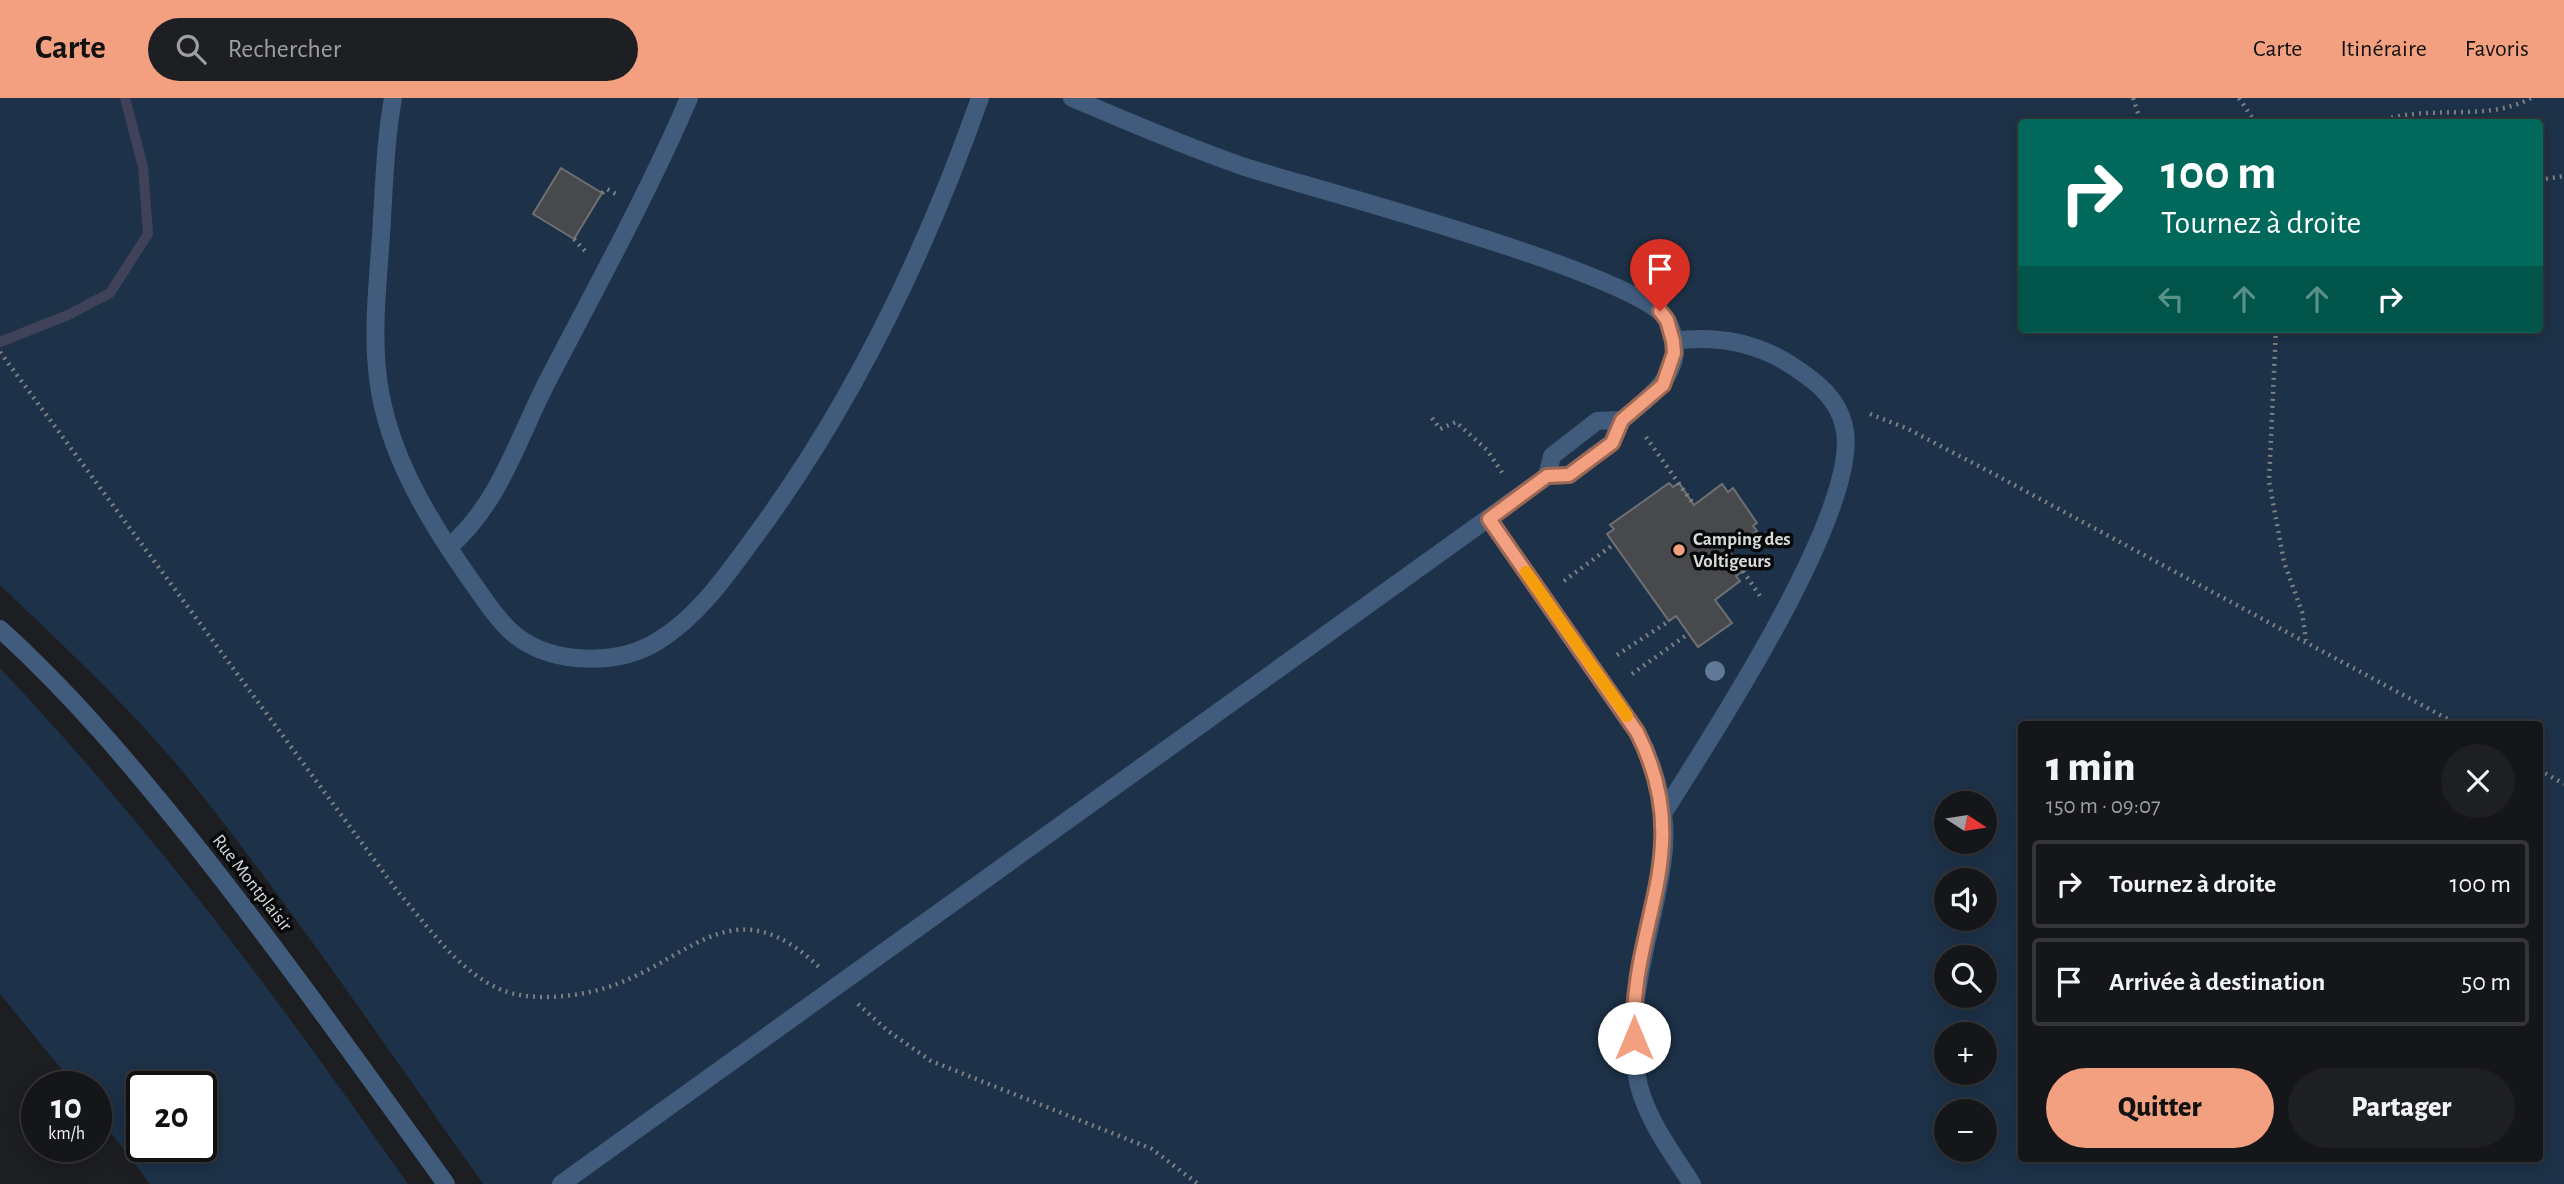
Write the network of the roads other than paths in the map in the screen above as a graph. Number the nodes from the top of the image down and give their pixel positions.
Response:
1 (393, 98) edge
2 (690, 98) edge
3 (980, 98) edge
4 (1072, 98) edge
5 (1673, 341) junction
6 (1622, 420) junction
7 (1547, 476) junction
8 (1489, 519) junction
9 (449, 547) junction
10 (0, 629) edge
11 (1662, 815) junction
12 (446, 1184) edge
13 (561, 1184) edge
14 (1692, 1184) edge

1 - 9 street
2 - 9 street
3 - 9 street
4 - 5 street
5 - 6 street
5 - 11 street
6 - 7 street
6 - 7 street
7 - 8 street
8 - 11 street
8 - 13 street
10 - 12 street, Rue Montplaisir
11 - 14 street

